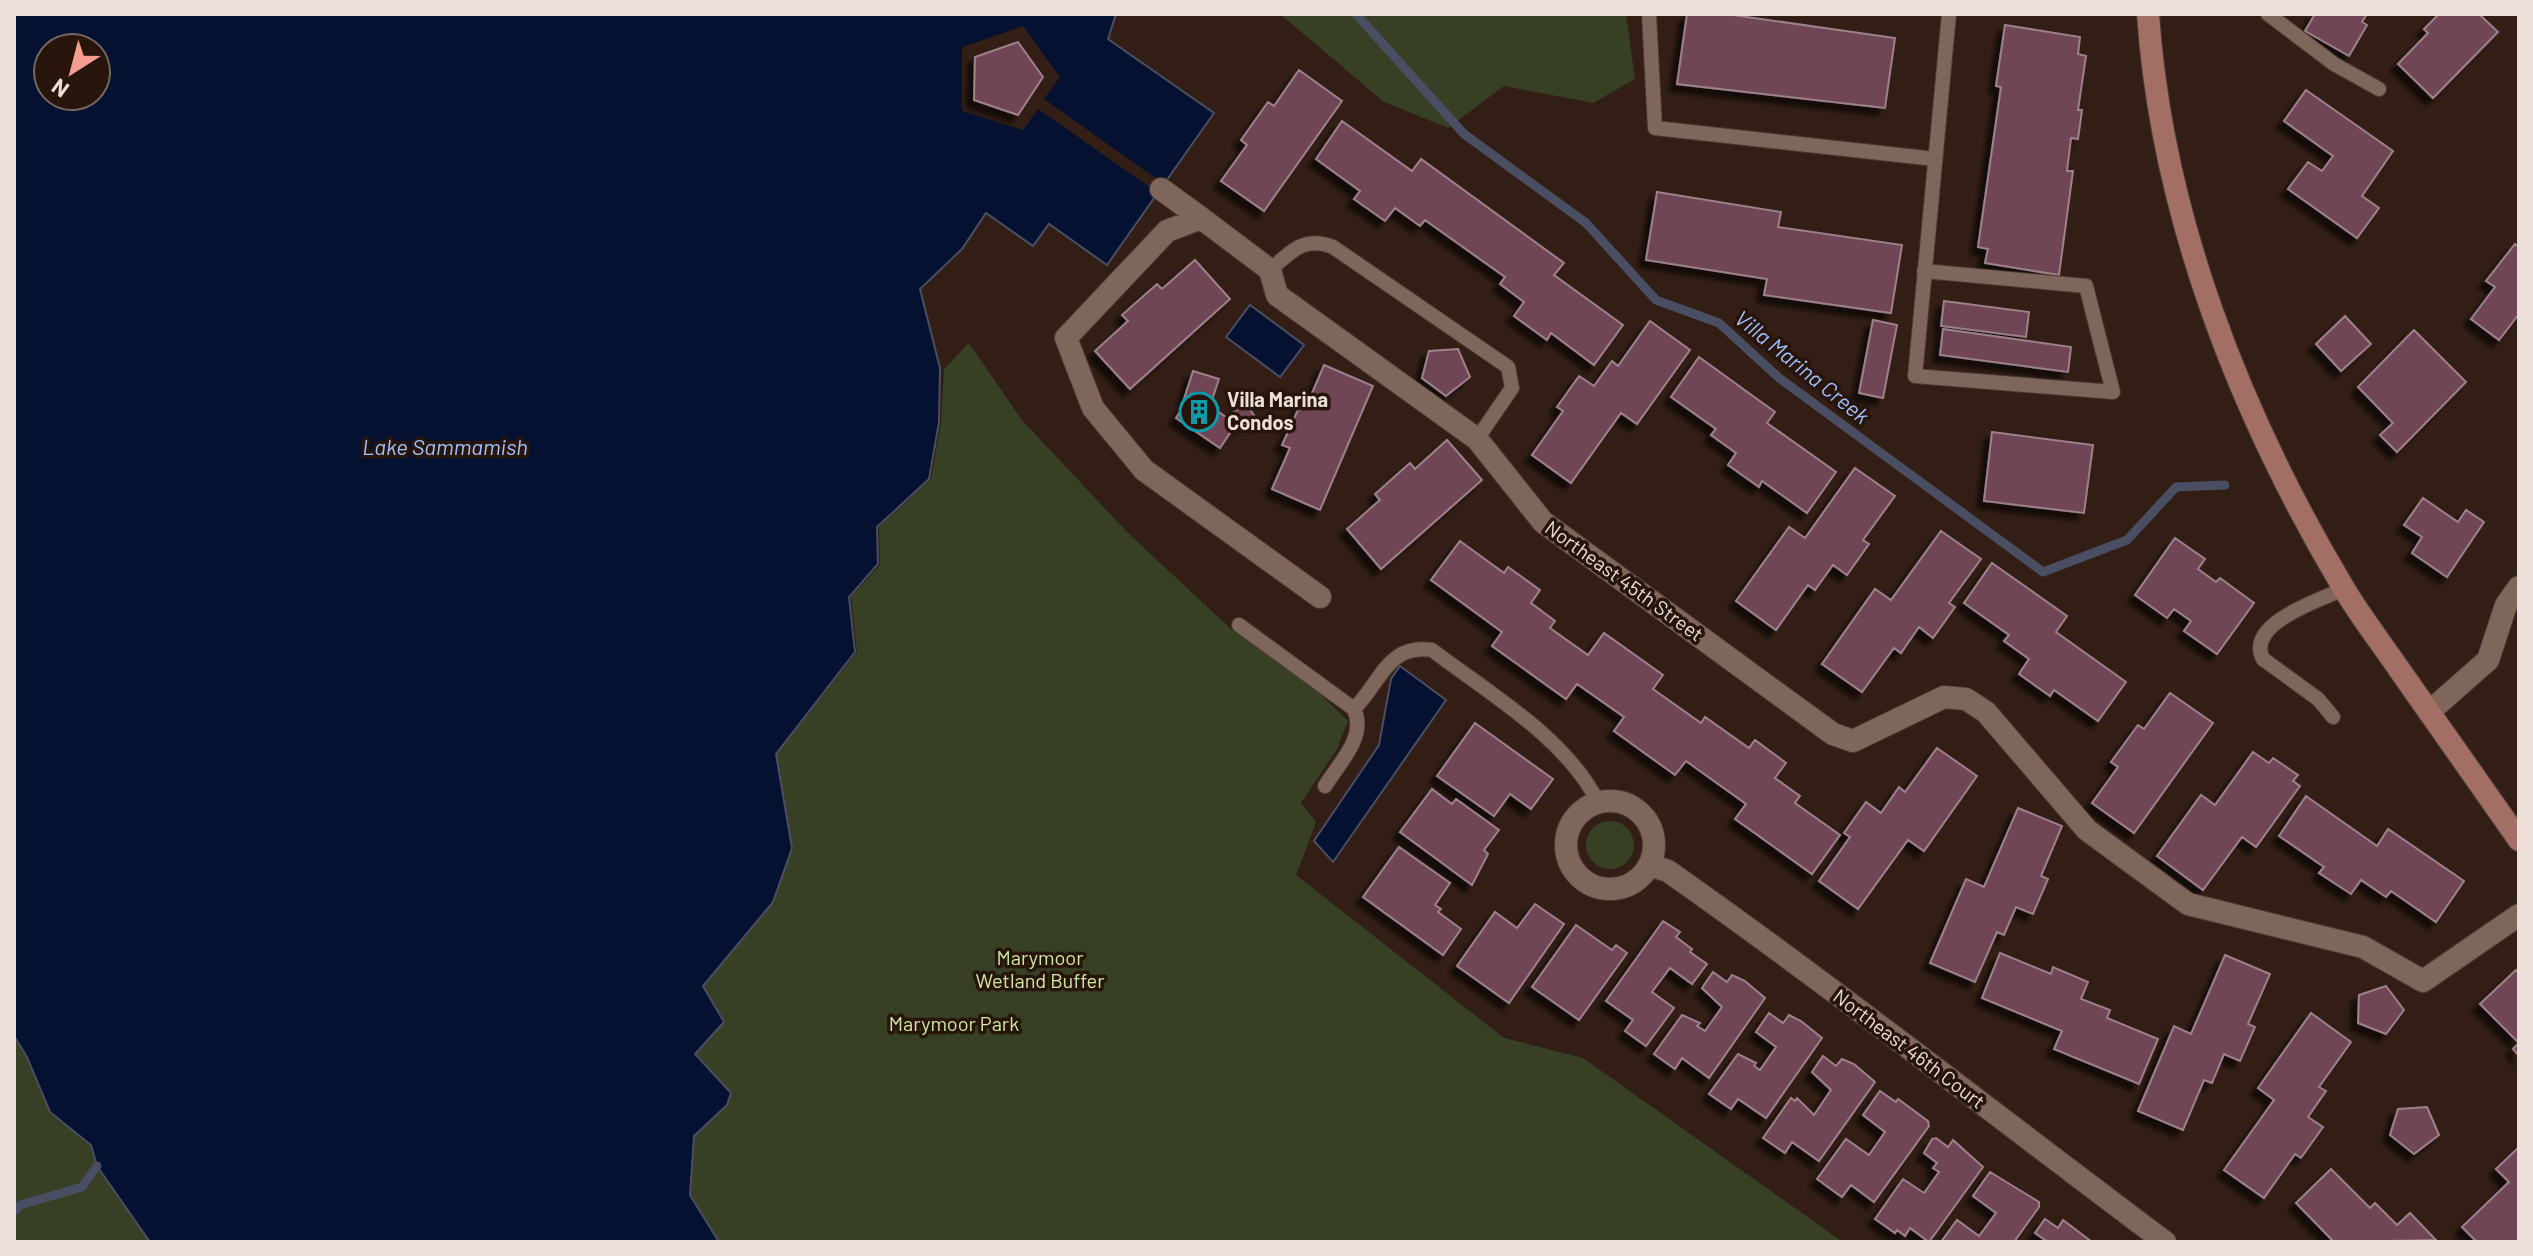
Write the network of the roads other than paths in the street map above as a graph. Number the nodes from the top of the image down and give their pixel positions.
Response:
1 (1649, 14) edge
2 (1949, 14) edge
3 (2148, 14) edge
4 (2268, 14) edge
5 (2379, 89) dead end
6 (1935, 159) junction
7 (1161, 189) dead end
8 (1201, 218) junction
9 (1270, 270) junction
10 (1924, 271) junction
11 (1477, 439) junction
12 (2519, 587) edge
13 (2344, 589) junction
14 (1320, 597) dead end
15 (1239, 625) dead end
16 (1354, 709) junction
17 (2429, 712) junction
18 (2333, 717) dead end
19 (1325, 786) dead end
20 (1598, 802) junction
21 (2519, 840) edge
22 (1649, 865) junction
23 (2519, 915) edge
24 (2165, 1242) edge

1 - 6 lane
2 - 6 lane
3 - 13 main road
4 - 5 lane
6 - 10 lane
7 - 8 street, Northeast 45th Street
8 - 9 street, Northeast 45th Street
8 - 14 street
9 - 11 street, Northeast 45th Street
9 - 11 lane
10 - 10 lane
11 - 23 street, Northeast 45th Street
12 - 17 street
13 - 17 main road
13 - 18 lane
15 - 16 lane
16 - 19 lane
16 - 20 lane
17 - 21 main road
20 - 22 street
20 - 22 street
22 - 24 street, Northeast 46th Court

